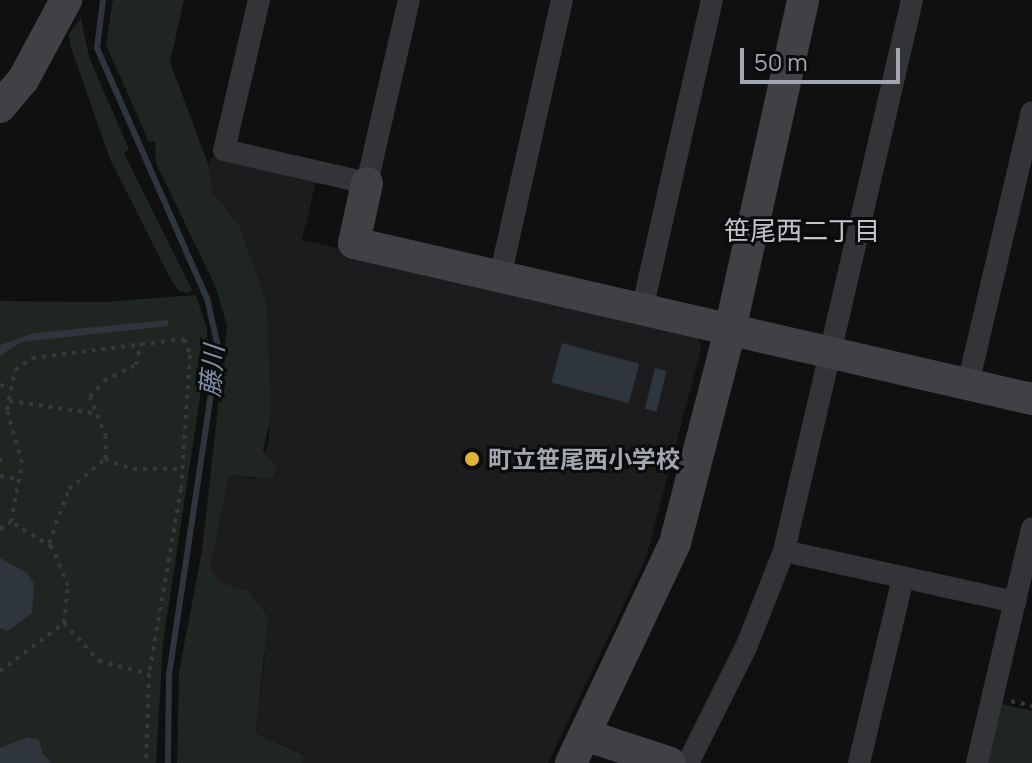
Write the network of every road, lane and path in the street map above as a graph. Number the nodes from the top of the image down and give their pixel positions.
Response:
1 (66, 0) edge
2 (259, 0) edge
3 (409, 0) edge
4 (562, 0) edge
5 (712, 0) edge
6 (803, 0) edge
7 (912, 0) edge
8 (0, 107) edge
9 (1031, 119) edge
10 (367, 183) junction
11 (500, 277) junction
12 (642, 310) junction
13 (730, 330) junction
14 (141, 343) junction
15 (830, 352) junction
16 (968, 384) junction
17 (0, 385) edge
18 (9, 387) junction
19 (1032, 399) edge
20 (9, 401) junction
21 (92, 413) junction
22 (105, 459) junction
23 (182, 469) junction
24 (0, 476) edge
25 (20, 480) junction
26 (11, 522) junction
27 (2, 528) edge
28 (1032, 528) edge
29 (49, 543) junction
30 (784, 551) junction
31 (903, 578) junction
32 (1015, 602) junction
33 (64, 623) junction
34 (0, 671) edge
35 (149, 674) junction
36 (578, 749) edge
37 (146, 763) edge
38 (670, 763) edge
39 (688, 763) edge
40 (859, 763) edge
41 (977, 763) edge

1 - 8 street
2 - 10 street
3 - 10 street
4 - 11 street
5 - 12 street
6 - 13 street
7 - 15 street
9 - 16 street
10 - 11 street
11 - 12 street
12 - 13 street
13 - 15 street
13 - 36 street
14 - 18 path
14 - 21 path
14 - 23 path
15 - 16 street
15 - 30 street
16 - 19 street
17 - 18 path
18 - 20 path
20 - 21 path
20 - 25 path
21 - 22 path
22 - 23 path
22 - 29 path
23 - 35 path
24 - 25 path
25 - 26 path
26 - 27 path
26 - 29 path
28 - 32 street
29 - 33 path
30 - 31 street
30 - 39 street
31 - 32 street
31 - 40 street
32 - 41 street
33 - 34 path
33 - 35 path
35 - 37 path
36 - 38 street

